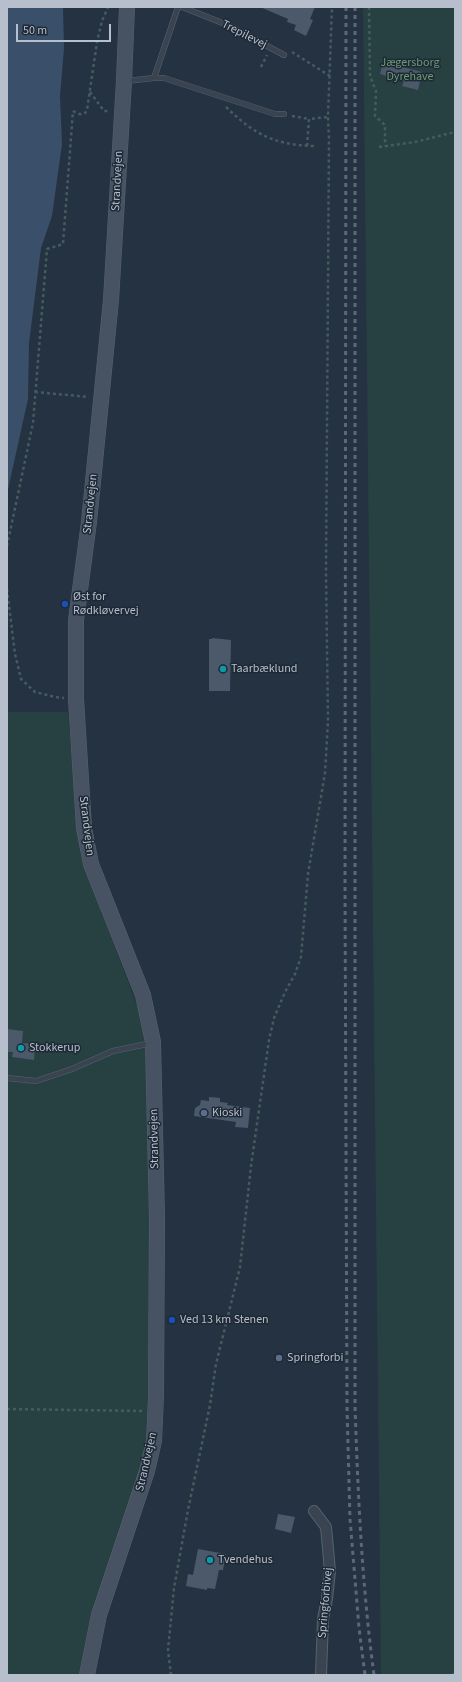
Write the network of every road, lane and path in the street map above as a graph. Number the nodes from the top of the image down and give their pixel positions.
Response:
1 (108, 7) edge
2 (127, 7) edge
3 (178, 7) edge
4 (182, 7) edge
5 (332, 7) edge
6 (369, 7) edge
7 (270, 48) junction
8 (292, 51) dead end
9 (284, 55) dead end
10 (261, 67) dead end
11 (330, 76) junction
12 (154, 78) junction
13 (124, 81) junction
14 (89, 91) junction
15 (214, 94) junction
16 (104, 111) dead end
17 (284, 114) joint
18 (328, 117) junction
19 (309, 119) junction
20 (455, 132) edge
21 (307, 146) junction
22 (314, 146) dead end
23 (385, 146) junction
24 (379, 147) dead end
25 (35, 392) junction
26 (102, 398) junction
27 (7, 546) edge
28 (7, 589) edge
29 (76, 698) junction
30 (153, 1042) junction
31 (7, 1078) edge
32 (7, 1409) edge
33 (156, 1411) junction
34 (314, 1511) dead end
35 (455, 1674) edge
36 (87, 1675) edge
37 (171, 1675) edge
38 (321, 1675) edge
39 (452, 1675) edge

1 - 14 path
2 - 13 main road, Strandvejen
3 - 12 lane
4 - 7 lane, Trepilevej
5 - 11 path
6 - 23 path
7 - 9 lane, Trepilevej
7 - 10 path
8 - 11 path
11 - 18 path
12 - 13 lane
12 - 15 lane
13 - 26 main road, Strandvejen
14 - 16 path
14 - 25 path
15 - 17 lane
15 - 21 path
17 - 19 path
18 - 19 path
18 - 37 path
19 - 21 path
20 - 23 path
21 - 22 path
23 - 24 path
25 - 26 path
25 - 27 path
26 - 29 main road, Strandvejen
28 - 29 path
29 - 30 main road, Strandvejen
30 - 31 lane
30 - 33 main road, Strandvejen
32 - 33 path
33 - 36 main road, Strandvejen
34 - 38 street, Springforbivej
35 - 39 path

